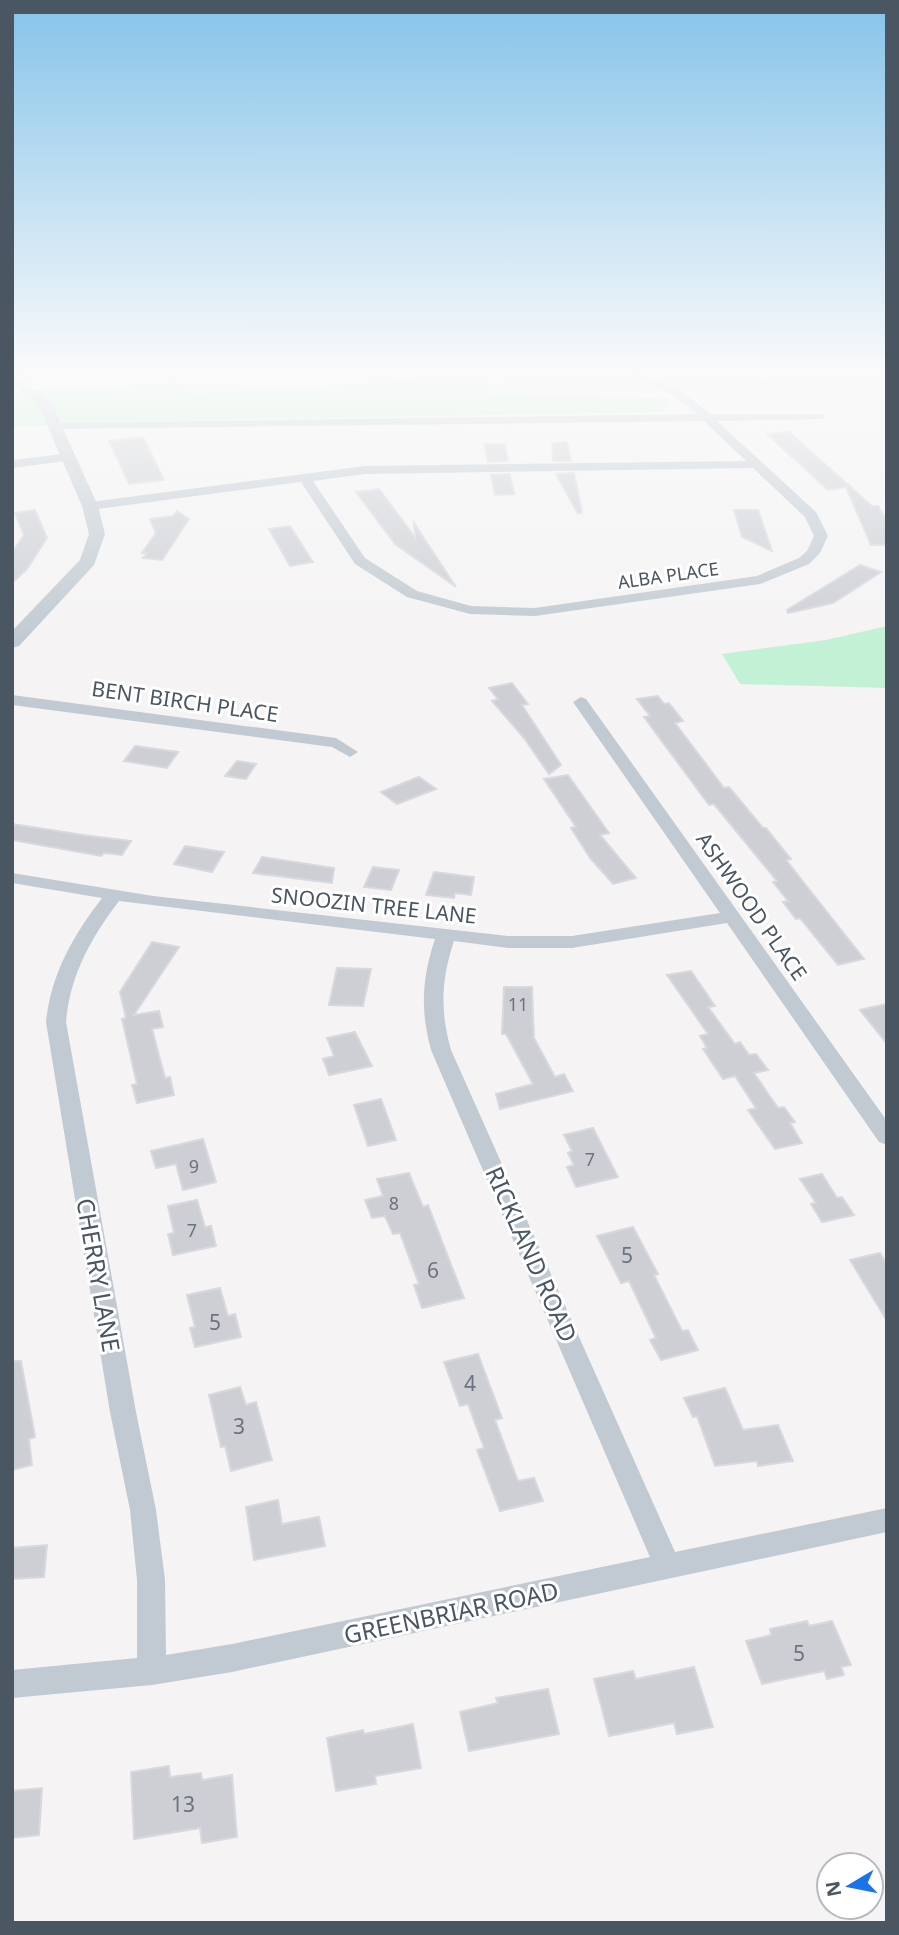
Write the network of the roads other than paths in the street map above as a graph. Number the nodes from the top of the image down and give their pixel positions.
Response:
1 (43, 460) edge
2 (71, 460) edge
3 (753, 460) edge
4 (12, 464) edge
5 (757, 464) junction
6 (305, 478) junction
7 (90, 506) junction
8 (12, 642) edge
9 (12, 700) edge
10 (581, 702) dead end
11 (349, 752) dead end
12 (12, 878) edge
13 (114, 895) junction
14 (732, 917) junction
15 (446, 936) junction
16 (887, 1137) edge
17 (887, 1520) edge
18 (668, 1566) junction
19 (152, 1671) junction
20 (12, 1684) edge

1 - 4 street
2 - 7 street
3 - 5 street, ALBA PLACE
5 - 6 street
5 - 6 street, ALBA PLACE
6 - 7 street
7 - 8 street
9 - 11 street, BENT BIRCH PLACE
10 - 14 street, ASHWOOD PLACE
12 - 13 street, SNOOZIN TREE LANE
13 - 15 street, SNOOZIN TREE LANE
13 - 19 street, CHERRY LANE
14 - 15 street, SNOOZIN TREE LANE
14 - 16 street, ASHWOOD PLACE
15 - 18 street, RICKLAND ROAD
17 - 18 street, GREENBRIAR ROAD
18 - 19 street, GREENBRIAR ROAD
19 - 20 street, GREENBRIAR ROAD

